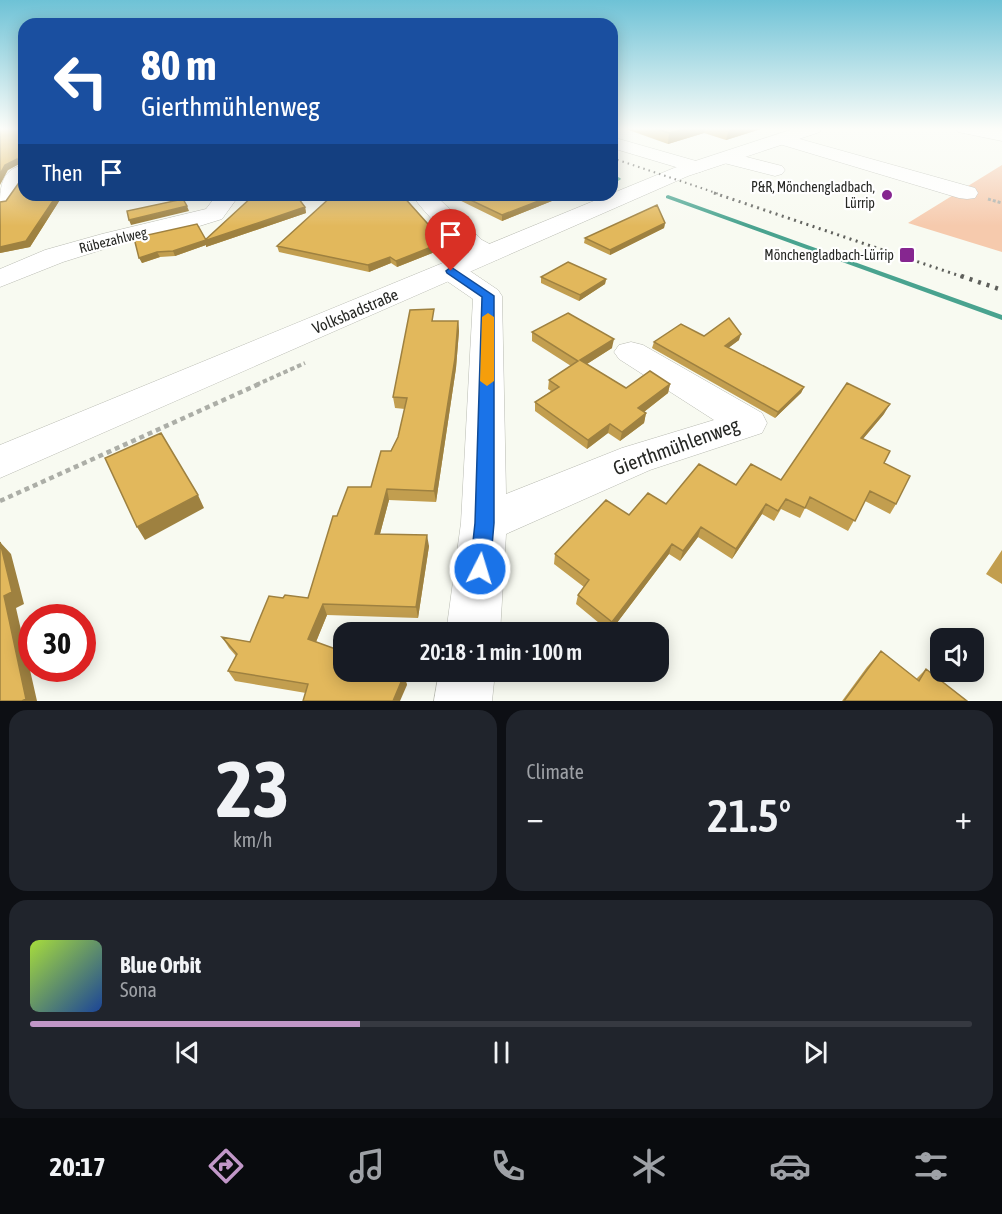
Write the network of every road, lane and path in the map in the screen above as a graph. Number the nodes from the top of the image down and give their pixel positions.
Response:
1 (685, 161) edge
2 (738, 161) edge
3 (855, 161) edge
4 (775, 170) dead end
5 (15, 173) edge
6 (618, 193) edge
7 (967, 193) dead end
8 (0, 199) edge
9 (224, 201) dead end
10 (429, 201) edge
11 (601, 201) edge
12 (490, 254) junction
13 (451, 271) junction
14 (0, 279) edge
15 (631, 352) dead end
16 (0, 462) edge
17 (484, 523) junction
18 (474, 622) edge
19 (466, 682) edge
20 (463, 701) edge

1 - 6 street, Volksbadstraße
2 - 4 street
3 - 7 street
5 - 8 street
9 - 14 street, Rübezahlweg
10 - 12 street
11 - 12 street, Volksbadstraße
12 - 13 street, Volksbadstraße
13 - 16 street, Volksbadstraße
13 - 17 street
15 - 17 street, Gierthmühlenweg
17 - 18 street
19 - 20 street

